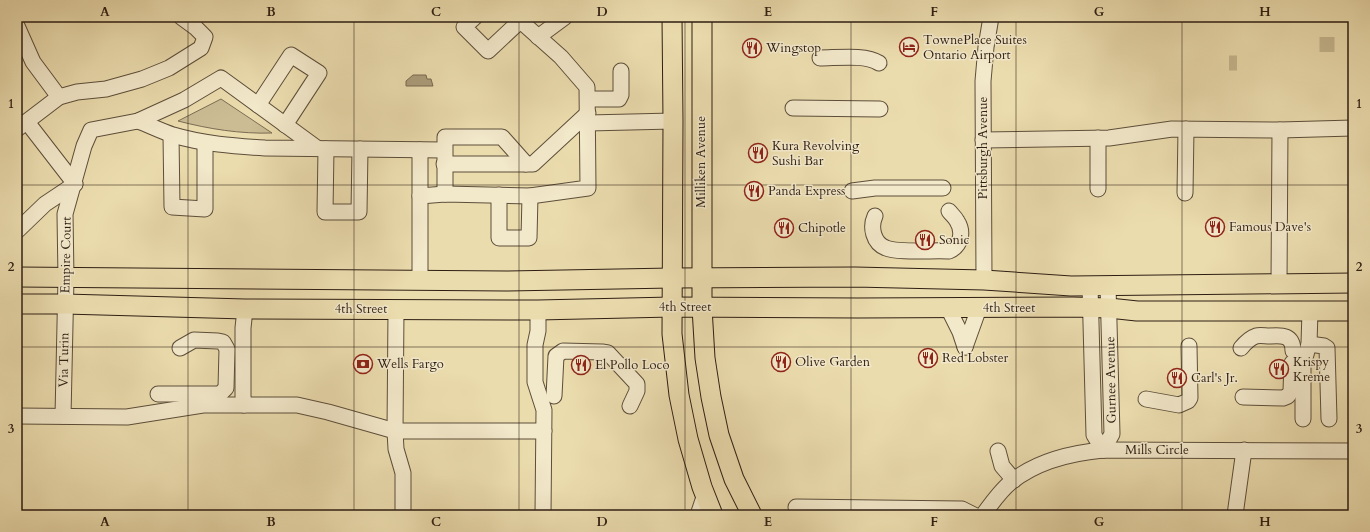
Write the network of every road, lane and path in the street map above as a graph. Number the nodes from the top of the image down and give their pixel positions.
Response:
1 (181, 17) edge
2 (475, 17) edge
3 (566, 17) edge
4 (672, 17) edge
5 (702, 17) edge
6 (991, 17) edge
7 (518, 19) edge
8 (17, 26) edge
9 (542, 40) junction
10 (820, 58) dead end
11 (879, 64) dead end
12 (621, 71) dead end
13 (59, 97) junction
14 (258, 105) junction
15 (793, 108) dead end
16 (880, 109) dead end
17 (588, 112) junction
18 (138, 121) junction
19 (673, 121) junction
20 (22, 125) edge
21 (285, 125) junction
22 (1353, 128) edge
23 (1186, 129) junction
24 (1280, 130) junction
25 (171, 135) junction
26 (1098, 138) junction
27 (983, 140) junction
28 (205, 143) junction
29 (321, 149) junction
30 (360, 149) junction
31 (420, 150) junction
32 (444, 157) junction
33 (526, 164) junction
34 (75, 184) junction
35 (943, 188) dead end
36 (1098, 189) dead end
37 (852, 191) dead end
38 (1185, 193) dead end
39 (445, 194) junction
40 (499, 195) junction
41 (420, 196) junction
42 (530, 196) junction
43 (948, 211) dead end
44 (875, 216) dead end
45 (17, 231) edge
46 (17, 277) edge
47 (66, 278) junction
48 (672, 278) junction
49 (702, 278) junction
50 (984, 280) junction
51 (420, 281) junction
52 (1353, 283) edge
53 (1279, 284) junction
54 (1099, 286) junction
55 (17, 304) edge
56 (65, 304) junction
57 (672, 307) junction
58 (245, 308) junction
59 (702, 308) junction
60 (948, 308) junction
61 (979, 308) junction
62 (1100, 308) junction
63 (396, 310) junction
64 (538, 310) junction
65 (1310, 311) junction
66 (1353, 311) edge
67 (1309, 344) junction
68 (1190, 346) dead end
69 (180, 348) dead end
70 (1241, 348) dead end
71 (158, 394) dead end
72 (554, 396) dead end
73 (1243, 397) dead end
74 (1146, 399) dead end
75 (244, 405) junction
76 (630, 406) dead end
77 (17, 416) edge
78 (63, 416) junction
79 (1303, 419) dead end
80 (1329, 419) dead end
81 (395, 431) junction
82 (544, 431) junction
83 (1103, 450) junction
84 (1244, 450) junction
85 (998, 451) dead end
86 (1353, 451) edge
87 (1014, 480) junction
88 (705, 494) junction
89 (796, 507) dead end
90 (941, 512) edge
91 (403, 515) edge
92 (543, 515) edge
93 (698, 515) edge
94 (714, 515) edge
95 (752, 515) edge
96 (974, 515) edge
97 (983, 515) edge
98 (1235, 515) edge

1 - 13 street
2 - 7 street
3 - 9 street
4 - 19 main road
5 - 49 main road, Milliken Avenue
6 - 27 street, Pittsburgh Avenue
7 - 9 street
8 - 13 street
9 - 17 street
10 - 11 street
12 - 17 street
13 - 20 street
14 - 18 street
14 - 21 street
14 - 21 street
15 - 16 street
17 - 19 street
17 - 33 street
17 - 42 street
18 - 25 street
18 - 34 street, Empire Court
19 - 48 main road
20 - 34 street
21 - 29 street
22 - 24 street
23 - 24 street
23 - 26 street
23 - 38 street
24 - 53 street
25 - 28 street
25 - 28 street
26 - 27 street
26 - 36 street
27 - 50 street, Pittsburgh Avenue
28 - 29 street
29 - 30 street
29 - 30 street
30 - 31 street
31 - 32 street
31 - 41 street
32 - 33 street
32 - 33 street
32 - 39 street
34 - 45 street
34 - 47 street, Empire Court
35 - 37 street
39 - 40 street
39 - 41 street
40 - 42 street
40 - 42 street
41 - 51 street
43 - 44 street
46 - 47 main road, 4th Street
47 - 51 main road, 4th Street
47 - 56 street, Empire Court
48 - 49 main road, 4th Street
48 - 51 main road, 4th Street
48 - 57 main road
49 - 50 main road, 4th Street
49 - 59 main road, Milliken Avenue
50 - 54 main road, 4th Street
52 - 53 main road, 4th Street
53 - 54 main road, 4th Street
54 - 62 street, Gurnee Avenue
55 - 56 main road, 4th Street
56 - 58 main road, 4th Street
56 - 78 street, Via Turin
57 - 59 main road, 4th Street
57 - 64 main road, 4th Street
57 - 88 main road
58 - 63 main road, 4th Street
58 - 75 street
59 - 60 main road, 4th Street
59 - 95 main road, Milliken Avenue
60 - 61 main road, 4th Street
60 - 61 street
61 - 62 main road, 4th Street
62 - 65 main road, 4th Street
62 - 83 street, Gurnee Avenue
63 - 64 main road, 4th Street
63 - 81 street
64 - 82 street
65 - 66 main road, 4th Street
65 - 67 street
67 - 79 street
67 - 80 street
68 - 74 street
69 - 71 street
70 - 73 street
72 - 76 street
75 - 78 street
75 - 81 street
77 - 78 street
81 - 82 street
81 - 91 street
82 - 92 street
83 - 84 street, Mills Circle
83 - 87 street, Mills Circle
84 - 86 street, Mills Circle
84 - 98 street
85 - 87 street
87 - 97 street, Mills Circle
88 - 93 street
88 - 94 main road
89 - 90 street
90 - 96 street

